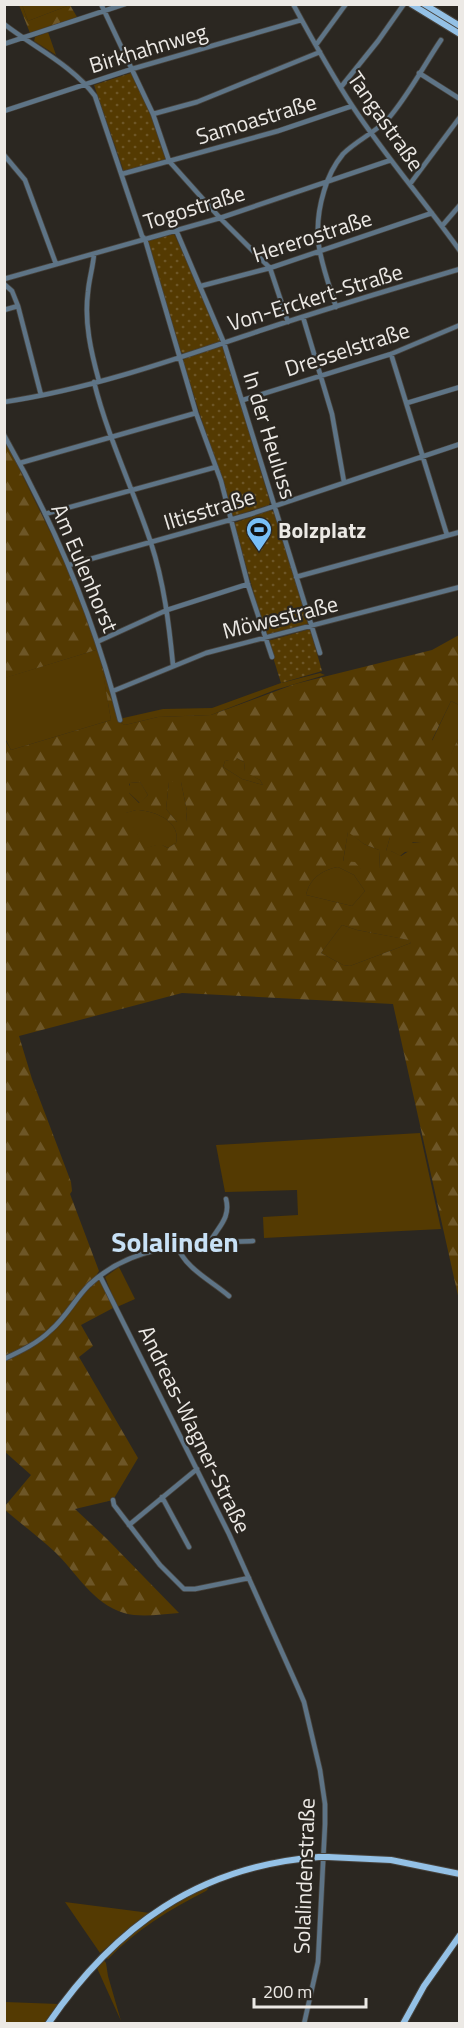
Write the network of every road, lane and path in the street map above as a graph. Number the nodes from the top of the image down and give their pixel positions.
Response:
1 (101, 4) edge
2 (124, 4) edge
3 (346, 4) edge
4 (404, 4) edge
5 (411, 4) edge
6 (424, 4) edge
7 (295, 5) edge
8 (104, 12) junction
9 (301, 20) junction
10 (4, 24) edge
11 (459, 26) edge
12 (459, 34) edge
13 (22, 38) junction
14 (441, 40) dead end
15 (4, 44) edge
16 (316, 45) junction
17 (320, 52) junction
18 (132, 69) junction
19 (419, 73) junction
20 (86, 84) junction
21 (341, 87) junction
22 (459, 99) edge
23 (352, 106) junction
24 (4, 111) edge
25 (153, 114) junction
26 (459, 117) edge
27 (371, 132) junction
28 (4, 155) edge
29 (391, 160) junction
30 (169, 161) junction
31 (122, 174) junction
32 (326, 182) junction
33 (410, 184) junction
34 (459, 205) edge
35 (432, 213) junction
36 (220, 218) junction
37 (442, 226) junction
38 (176, 230) junction
39 (145, 239) junction
40 (318, 251) junction
41 (459, 251) edge
42 (94, 254) junction
43 (56, 264) junction
44 (270, 268) junction
45 (459, 269) edge
46 (4, 279) edge
47 (4, 284) edge
48 (201, 286) junction
49 (18, 306) junction
50 (336, 307) junction
51 (4, 310) edge
52 (303, 317) junction
53 (288, 322) junction
54 (459, 325) edge
55 (224, 343) junction
56 (391, 354) junction
57 (181, 357) junction
58 (320, 375) junction
59 (96, 382) junction
60 (459, 387) edge
61 (41, 394) junction
62 (243, 400) junction
63 (4, 402) edge
64 (407, 403) junction
65 (196, 413) junction
66 (4, 435) edge
67 (111, 438) junction
68 (459, 444) edge
69 (423, 456) junction
70 (20, 463) junction
71 (216, 467) junction
72 (344, 482) junction
73 (132, 492) junction
74 (274, 506) junction
75 (45, 514) junction
76 (231, 520) junction
77 (459, 532) edge
78 (447, 535) junction
79 (151, 543) junction
80 (69, 565) junction
81 (296, 578) junction
82 (248, 584) junction
83 (459, 587) edge
84 (167, 610) junction
85 (311, 627) junction
86 (265, 638) junction
87 (99, 641) junction
88 (320, 653) dead end
89 (272, 657) dead end
90 (173, 665) junction
91 (113, 691) junction
92 (120, 720) dead end
93 (226, 1199) dead end
94 (253, 1241) dead end
95 (210, 1242) junction
96 (177, 1245) junction
97 (100, 1276) junction
98 (229, 1296) dead end
99 (4, 1359) edge
100 (197, 1469) junction
101 (162, 1497) junction
102 (113, 1500) dead end
103 (129, 1525) junction
104 (189, 1547) dead end
105 (249, 1578) junction
106 (257, 1597) joint
107 (459, 1874) edge
108 (459, 1935) edge
109 (48, 2024) edge
110 (304, 2024) edge
111 (403, 2024) edge

1 - 8 street
2 - 8 street
3 - 16 street
4 - 21 street
5 - 12 main road
6 - 11 main road
7 - 9 street, Tangastraße
8 - 13 street
8 - 18 street
9 - 16 street, Tangastraße
9 - 18 street, Birkhahnweg
10 - 13 street
13 - 15 street
13 - 20 street
14 - 19 street
16 - 17 street, Tangastraße
17 - 21 street, Tangastraße
17 - 25 street
18 - 20 street, Birkhahnweg
18 - 25 street
19 - 22 street
19 - 27 street
20 - 24 street, Birkhahnweg
20 - 31 street
21 - 23 street, Tangastraße
23 - 27 street, Tangastraße
23 - 30 street, Samoastraße
25 - 30 street
26 - 33 street
27 - 29 street, Tangastraße
27 - 32 street
28 - 43 street
29 - 32 street, Togostraße
29 - 33 street, Tangastraße
30 - 31 street, Samoastraße
30 - 36 street
31 - 39 street
32 - 36 street, Togostraße
32 - 40 street
33 - 35 street, Tangastraße
34 - 37 street
35 - 37 street, Tangastraße
35 - 40 street, Hererostraße
36 - 38 street, Togostraße
36 - 44 street
37 - 41 street, Tangastraße
38 - 39 street, Togostraße
38 - 48 street, In der Heuluss
39 - 42 street, Togostraße
39 - 57 street
40 - 44 street, Hererostraße
40 - 50 street
42 - 43 street, Togostraße
42 - 59 street
43 - 46 street, Togostraße
44 - 48 street, Hererostraße
44 - 53 street
45 - 50 street, Von-Erckert-Straße
47 - 49 street
48 - 55 street, In der Heuluss
49 - 51 street
49 - 61 street
50 - 52 street, Von-Erckert-Straße
52 - 53 street, Von-Erckert-Straße
52 - 58 street
53 - 55 street, Von-Erckert-Straße
54 - 56 street, Dresselstraße
55 - 57 street, Von-Erckert-Straße
55 - 62 street, In der Heuluss
56 - 58 street, Dresselstraße
56 - 64 street
57 - 59 street, Von-Erckert-Straße
57 - 65 street
58 - 62 street, Dresselstraße
58 - 72 street
59 - 61 street, Von-Erckert-Straße
59 - 67 street
60 - 64 street
61 - 63 street, Von-Erckert-Straße
62 - 74 street, In der Heuluss
64 - 69 street
65 - 67 street
65 - 71 street
66 - 70 street, Am Eulenhorst
67 - 70 street
67 - 73 street
68 - 69 street, Iltisstraße
69 - 72 street, Iltisstraße
69 - 78 street
70 - 75 street, Am Eulenhorst
71 - 73 street
71 - 76 street
72 - 74 street, Iltisstraße
73 - 75 street
73 - 79 street
74 - 76 street, Iltisstraße
74 - 81 street, In der Heuluss
75 - 80 street, Am Eulenhorst
76 - 79 street, Iltisstraße
76 - 82 street
77 - 78 street
78 - 81 street
79 - 80 street, Iltisstraße
79 - 84 street
80 - 87 street, Am Eulenhorst
81 - 85 street, In der Heuluss
82 - 84 street
82 - 86 street
83 - 85 street, Möwestraße
84 - 87 street
84 - 90 street
85 - 86 street, Möwestraße
85 - 88 street, In der Heuluss
86 - 89 street
86 - 90 street, Möwestraße
87 - 91 street, Am Eulenhorst
90 - 91 street, Möwestraße
91 - 92 street, Am Eulenhorst
93 - 95 street
94 - 95 street
95 - 96 street
96 - 97 street
96 - 98 street
97 - 99 street
97 - 100 street, Andreas-Wagner-Straße
100 - 101 street
100 - 105 street, Andreas-Wagner-Straße
101 - 103 street
101 - 104 street
102 - 103 street
103 - 105 street
105 - 106 street, Andreas-Wagner-Straße
106 - 110 street, Solalindenstraße
107 - 109 main road, bridge
108 - 111 main road

